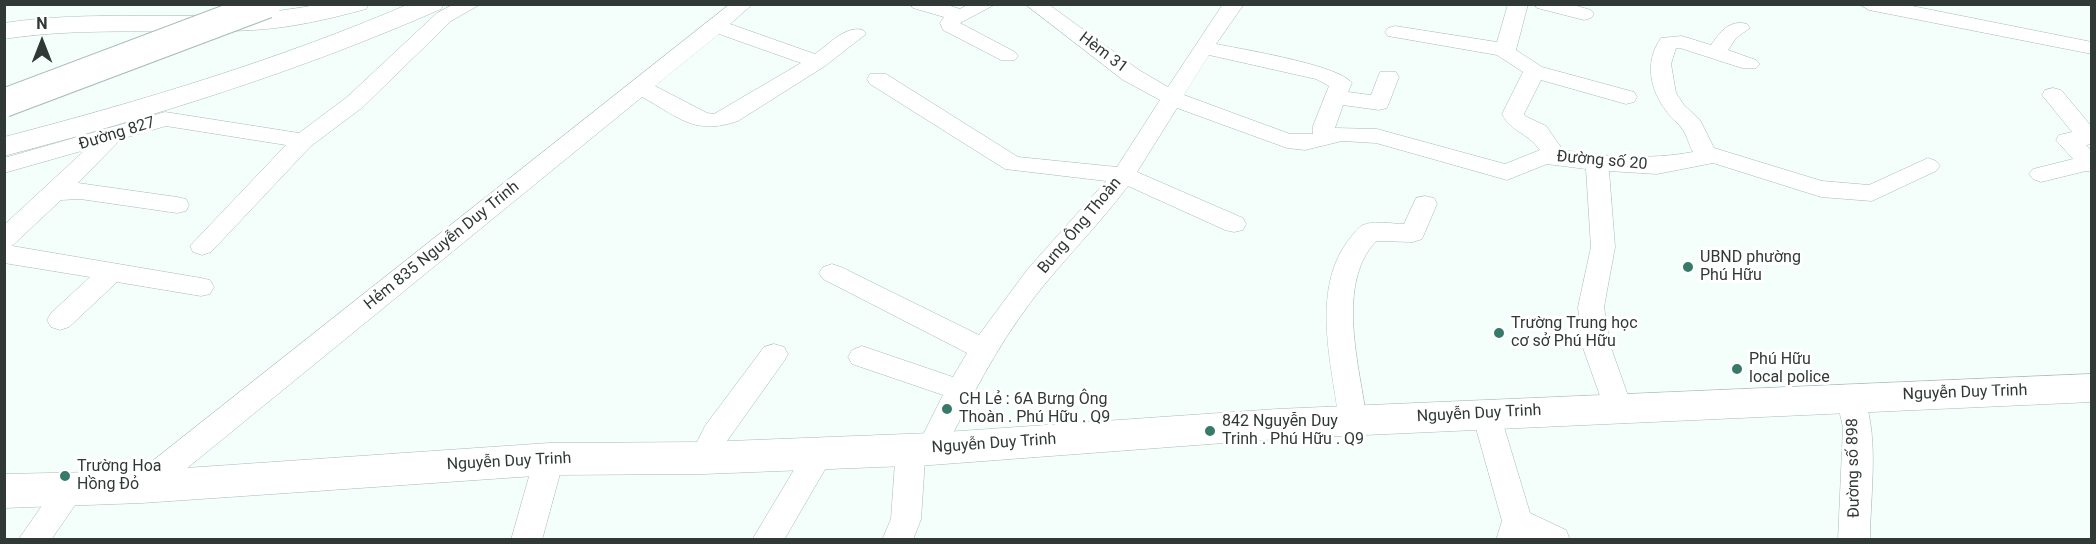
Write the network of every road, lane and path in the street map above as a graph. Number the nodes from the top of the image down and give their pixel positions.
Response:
1 (335, 4) edge
2 (357, 4) edge
3 (432, 4) edge
4 (471, 4) edge
5 (742, 4) edge
6 (920, 4) edge
7 (986, 4) edge
8 (1035, 4) edge
9 (1518, 4) edge
10 (1544, 4) edge
11 (1869, 4) edge
12 (1231, 5) edge
13 (260, 13) edge
14 (1584, 14) dead end
15 (956, 16) junction
16 (716, 26) junction
17 (1740, 28) dead end
18 (4, 31) edge
19 (1395, 32) dead end
20 (856, 34) dead end
21 (1203, 47) junction
22 (2091, 48) edge
23 (1506, 50) junction
24 (1716, 53) junction
25 (1008, 56) dead end
26 (818, 62) junction
27 (1749, 64) dead end
28 (1534, 72) junction
29 (1388, 77) dead end
30 (878, 79) dead end
31 (639, 87) junction
32 (2053, 95) dead end
33 (1337, 97) junction
34 (1626, 97) dead end
35 (1174, 99) junction
36 (4, 103) edge
37 (115, 135) junction
38 (1324, 137) junction
39 (303, 141) junction
40 (4, 147) edge
41 (1556, 156) junction
42 (1706, 156) junction
43 (1597, 163) junction
44 (2090, 163) edge
45 (4, 165) edge
46 (1928, 166) dead end
47 (2041, 174) dead end
48 (1123, 175) junction
49 (55, 192) junction
50 (1425, 204) dead end
51 (177, 206) dead end
52 (1233, 224) dead end
53 (4, 240) edge
54 (202, 246) dead end
55 (4, 254) edge
56 (112, 272) junction
57 (832, 273) dead end
58 (201, 287) dead end
59 (60, 320) dead end
60 (985, 350) junction
61 (774, 354) dead end
62 (862, 357) dead end
63 (2091, 388) edge
64 (960, 390) junction
65 (1850, 397) junction
66 (1618, 407) junction
67 (1486, 414) junction
68 (1353, 421) junction
69 (921, 448) junction
70 (820, 452) junction
71 (704, 458) junction
72 (549, 459) junction
73 (142, 487) junction
74 (71, 489) junction
75 (4, 491) edge
76 (1514, 530) edge
77 (33, 540) edge
78 (526, 540) edge
79 (767, 540) edge
80 (897, 540) edge
81 (1555, 540) edge
82 (1854, 540) edge

1 - 13 main road
2 - 13 main road
3 - 40 main road
4 - 39 street
5 - 16 street, Hẻm 835 Nguyễn Duy Trinh
6 - 15 street
7 - 15 street
8 - 35 street, Hèm 31
9 - 23 street
10 - 14 street
11 - 22 street
12 - 21 street, Bưng Ông Thoàn
13 - 18 main road
13 - 36 main road, bridge
15 - 25 street
16 - 26 street
16 - 31 street, Hẻm 835 Nguyễn Duy Trinh
17 - 24 street
19 - 23 street
20 - 26 street
21 - 33 street
21 - 35 street, Bưng Ông Thoàn
23 - 28 street
24 - 27 street
24 - 42 street
26 - 31 street
28 - 34 street
28 - 41 street
29 - 33 street
30 - 48 street
31 - 73 street, Hẻm 835 Nguyễn Duy Trinh
32 - 44 street
33 - 38 street
35 - 38 street, Đường số 20
35 - 48 street, Bưng Ông Thoàn
37 - 39 street, Đường 827
37 - 45 street, Đường 827
37 - 49 street
38 - 41 street, Đường số 20
39 - 54 street
41 - 43 street, Đường số 20
42 - 43 street, Đường số 20
42 - 46 street, Đường số 20
43 - 66 street
44 - 47 street
48 - 52 street
48 - 60 street, Bưng Ông Thoàn
49 - 51 street
49 - 53 street
50 - 68 street
55 - 56 street
56 - 58 street
56 - 59 street
57 - 60 street
60 - 64 street, Bưng Ông Thoàn
61 - 71 street
62 - 64 street
63 - 65 main road, Nguyễn Duy Trinh
64 - 69 street, Bưng Ông Thoàn
65 - 66 main road, Nguyễn Duy Trinh
65 - 82 street, Đường số 898
66 - 67 main road, Nguyễn Duy Trinh
67 - 68 main road, Nguyễn Duy Trinh
67 - 76 street
68 - 69 main road, Nguyễn Duy Trinh
69 - 70 main road, Nguyễn Duy Trinh
69 - 80 street, Bưng Ông Thoàn
70 - 71 main road, Nguyễn Duy Trinh
70 - 79 street
71 - 72 main road, Nguyễn Duy Trinh
72 - 73 main road, Nguyễn Duy Trinh
72 - 78 street
73 - 74 main road, Nguyễn Duy Trinh
74 - 75 main road, Nguyễn Duy Trinh
74 - 77 street
76 - 81 street

